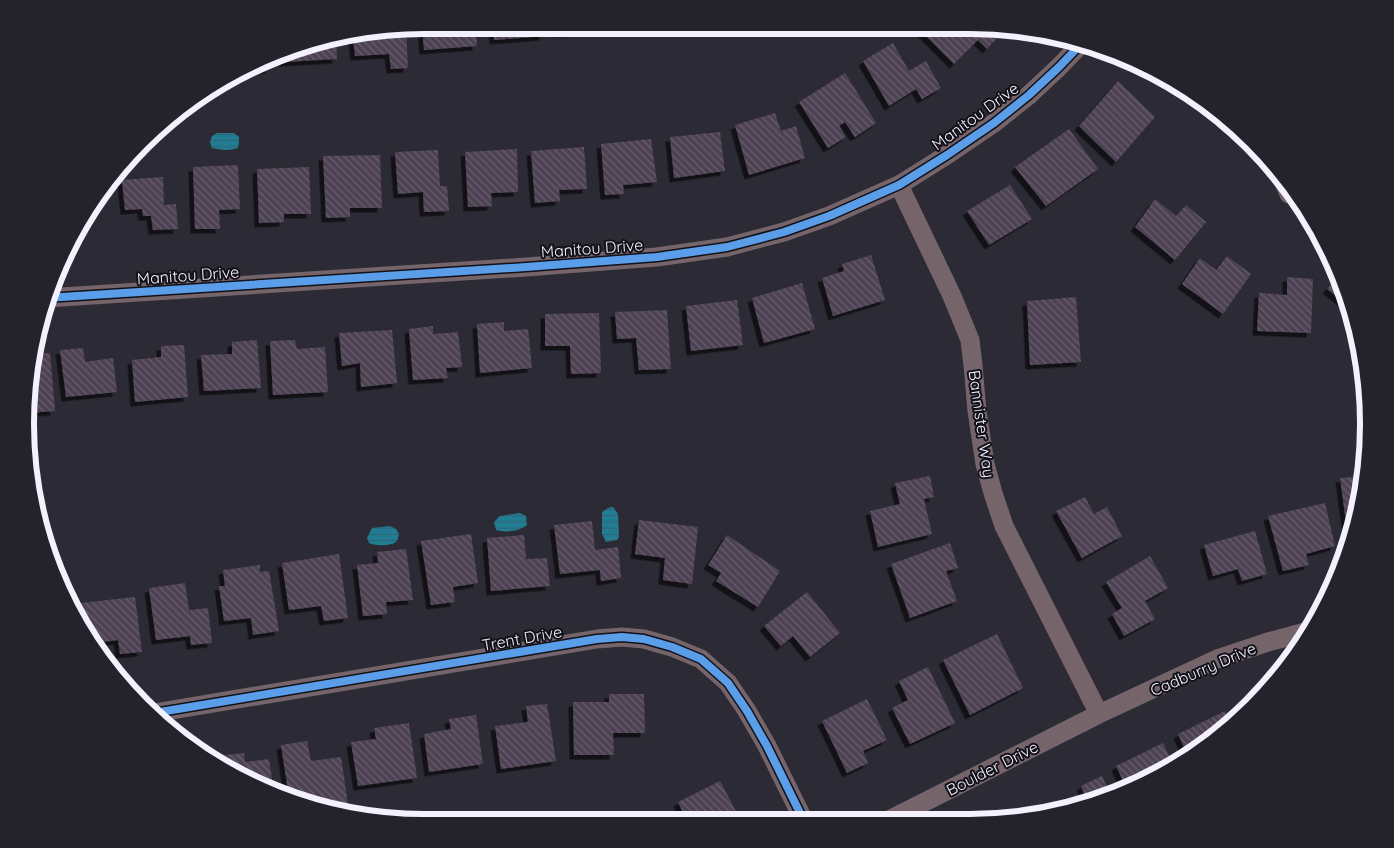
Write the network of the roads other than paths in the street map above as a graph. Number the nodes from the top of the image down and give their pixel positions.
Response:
1 (1077, 49) edge
2 (899, 185) junction
3 (55, 297) edge
4 (1299, 634) edge
5 (161, 712) edge
6 (1099, 714) junction
7 (800, 814) edge
8 (901, 814) edge

1 - 2 street, Manitou Drive
2 - 3 street, Manitou Drive
2 - 6 street, Bannister Way
4 - 6 street, Cadburry Drive
5 - 7 street, Trent Drive
6 - 8 street, Boulder Drive

